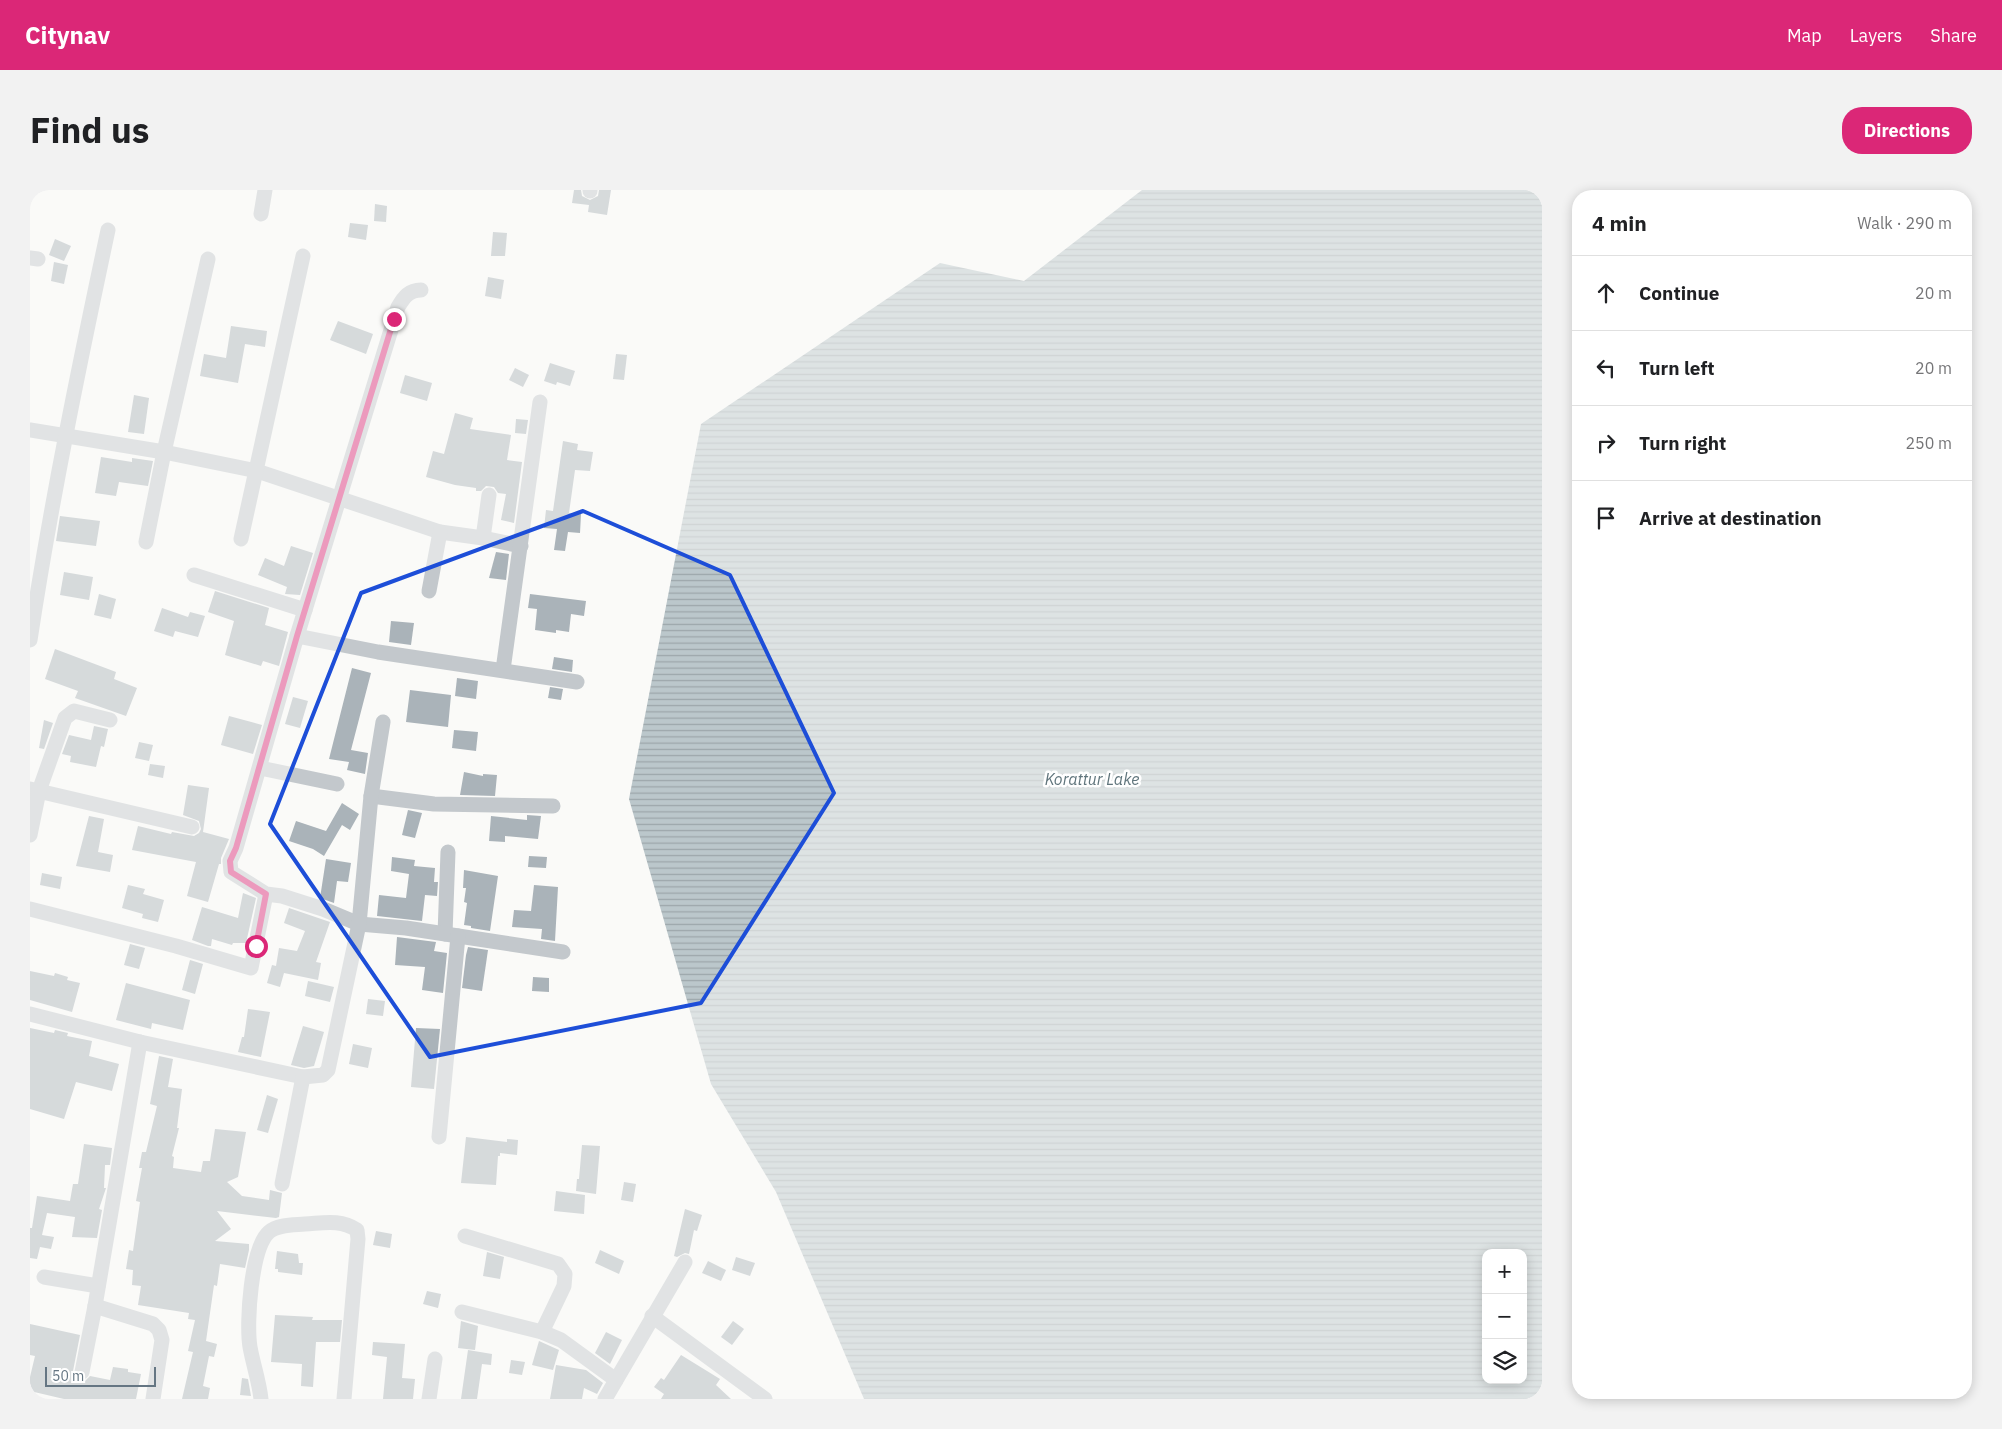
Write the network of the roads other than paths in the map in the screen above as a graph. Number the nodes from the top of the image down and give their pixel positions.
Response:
1 (265, 190) edge
2 (261, 214) dead end
3 (108, 230) dead end
4 (303, 256) dead end
5 (208, 260) dead end
6 (421, 290) dead end
7 (540, 402) dead end
8 (30, 430) edge
9 (65, 435) junction
10 (164, 452) junction
11 (257, 471) junction
12 (489, 495) dead end
13 (340, 499) junction
14 (440, 532) junction
15 (484, 538) junction
16 (241, 540) dead end
17 (146, 542) dead end
18 (520, 546) junction
19 (194, 575) dead end
20 (429, 590) dead end
21 (305, 610) junction
22 (297, 636) junction
23 (30, 640) edge
24 (502, 670) junction
25 (577, 682) dead end
26 (110, 720) dead end
27 (383, 722) dead end
28 (260, 768) junction
29 (337, 784) dead end
30 (35, 790) edge
31 (371, 796) junction
32 (554, 806) dead end
33 (192, 827) dead end
34 (30, 835) edge
35 (448, 852) dead end
36 (266, 894) junction
37 (30, 909) edge
38 (359, 924) junction
39 (451, 935) junction
40 (563, 952) dead end
41 (30, 1014) edge
42 (140, 1042) junction
43 (303, 1077) junction
44 (439, 1137) dead end
45 (282, 1184) dead end
46 (465, 1236) dead end
47 (684, 1262) dead end
48 (44, 1277) dead end
49 (98, 1286) junction
50 (95, 1306) junction
51 (462, 1312) dead end
52 (652, 1316) junction
53 (542, 1332) junction
54 (435, 1360) dead end
55 (82, 1372) dead end
56 (616, 1380) junction
57 (153, 1399) edge
58 (262, 1399) edge
59 (344, 1399) edge
60 (429, 1399) edge
61 (605, 1399) edge
62 (765, 1399) edge

1 - 2 street
3 - 9 street
4 - 11 street
5 - 10 street
6 - 13 street
7 - 18 street
8 - 9 street
9 - 10 street
9 - 23 street
10 - 11 street
10 - 17 street
11 - 13 street
11 - 16 street
12 - 15 street
13 - 14 street
13 - 21 street
14 - 15 street
14 - 20 street
15 - 18 street
18 - 24 street
19 - 21 street
21 - 22 street
22 - 24 street
22 - 28 street
24 - 25 street
26 - 30 street
27 - 31 street
28 - 29 street
28 - 36 street
30 - 33 street
30 - 34 street
31 - 32 street
31 - 38 street
35 - 39 street
36 - 37 street
36 - 38 street
38 - 39 street
38 - 43 street
39 - 40 street
39 - 44 street
41 - 42 street
42 - 43 street
42 - 49 street
43 - 45 street
46 - 53 street
47 - 52 street
48 - 49 street
49 - 50 street
50 - 55 street
50 - 57 street
51 - 53 street
52 - 56 street
52 - 62 street
53 - 56 street
54 - 60 street
56 - 61 street
58 - 59 street

